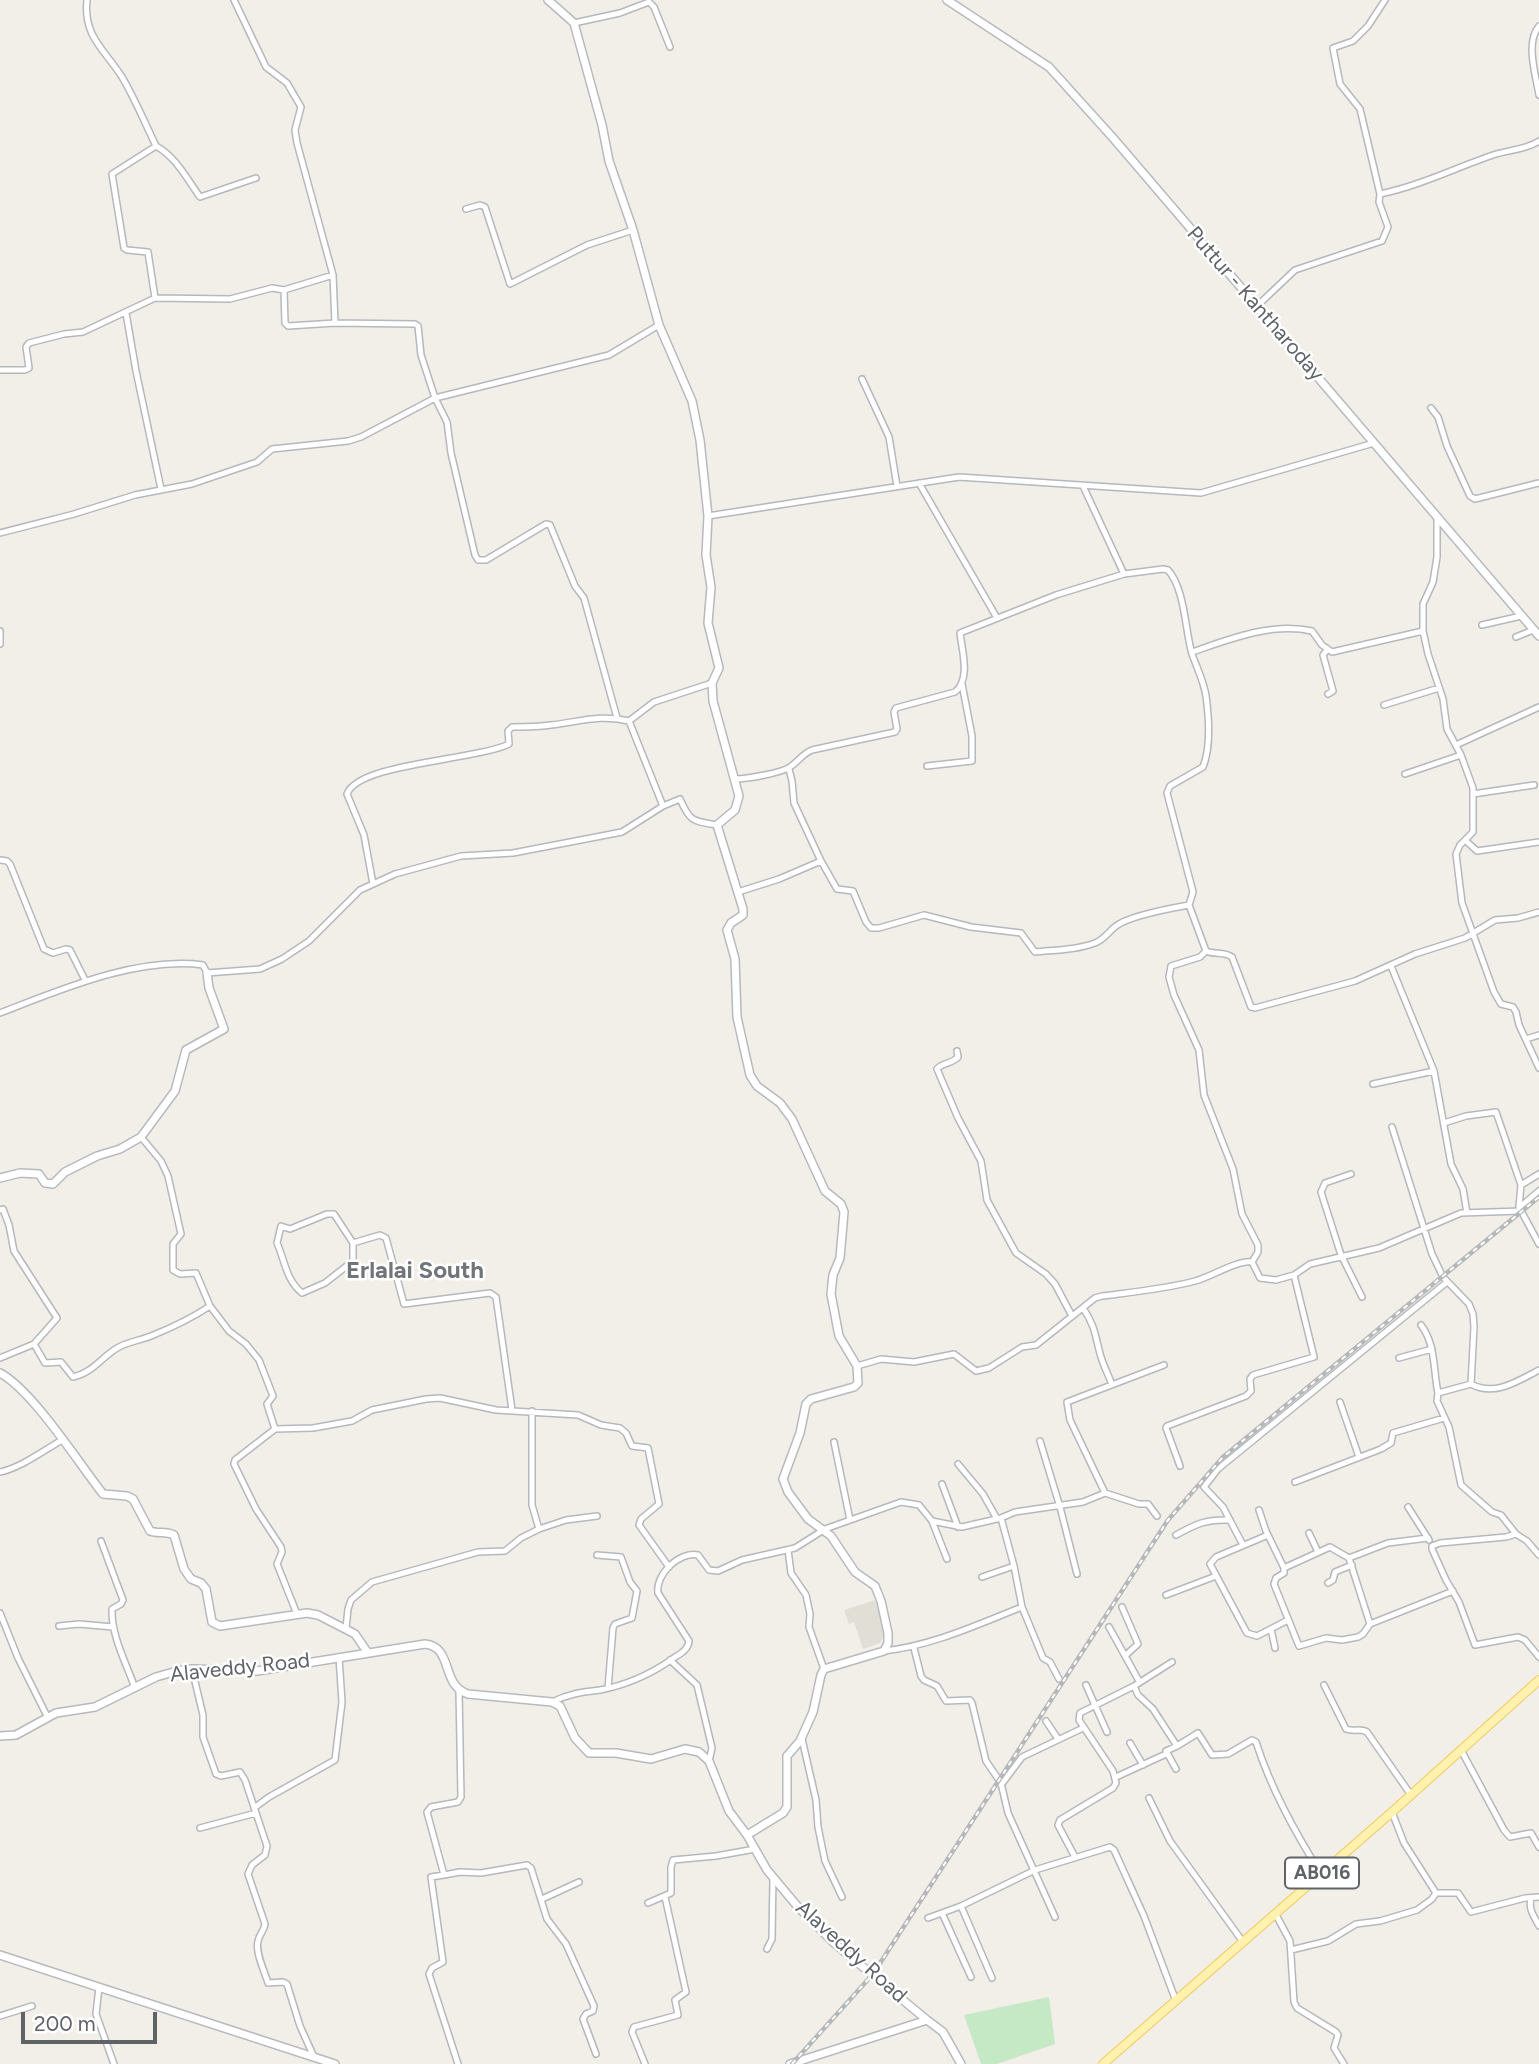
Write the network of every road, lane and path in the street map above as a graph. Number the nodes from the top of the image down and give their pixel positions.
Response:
1 (87, 0) edge
2 (234, 0) edge
3 (548, 0) edge
4 (947, 0) edge
5 (1385, 0) edge
6 (574, 23) junction
7 (1539, 26) edge
8 (670, 47) dead end
9 (1539, 95) edge
10 (1539, 141) edge
11 (156, 146) junction
12 (256, 178) dead end
13 (1380, 194) junction
14 (466, 209) dead end
15 (633, 230) junction
16 (333, 275) junction
17 (284, 289) junction
18 (155, 298) junction
19 (1257, 306) junction
20 (126, 313) junction
21 (335, 323) junction
22 (659, 325) junction
23 (0, 370) edge
24 (862, 379) dead end
25 (435, 398) junction
26 (1432, 408) dead end
27 (1374, 443) junction
28 (919, 482) junction
29 (1539, 483) edge
30 (897, 486) junction
31 (1083, 486) junction
32 (161, 489) junction
33 (708, 516) junction
34 (1437, 517) junction
35 (0, 533) edge
36 (1124, 574) junction
37 (1521, 616) junction
38 (997, 618) junction
39 (1482, 625) dead end
40 (0, 631) edge
41 (1423, 631) junction
42 (1536, 633) edge
43 (1516, 637) dead end
44 (0, 644) edge
45 (1327, 650) junction
46 (1192, 652) junction
47 (712, 683) junction
48 (962, 684) junction
49 (1439, 688) junction
50 (1328, 694) dead end
51 (1384, 705) dead end
52 (1539, 707) edge
53 (617, 718) junction
54 (629, 721) junction
55 (1455, 745) junction
56 (1461, 755) junction
57 (928, 766) dead end
58 (789, 769) junction
59 (1405, 774) dead end
60 (735, 779) junction
61 (1534, 785) dead end
62 (1473, 794) junction
63 (663, 806) junction
64 (717, 825) junction
65 (1465, 840) junction
66 (1539, 842) edge
67 (0, 860) edge
68 (821, 861) junction
69 (373, 884) junction
70 (738, 892) junction
71 (1189, 905) junction
72 (1539, 912) edge
73 (1473, 933) junction
74 (1206, 951) junction
75 (1391, 966) junction
76 (207, 973) junction
77 (85, 980) junction
78 (0, 1013) edge
79 (1539, 1035) edge
80 (1525, 1039) junction
81 (957, 1051) dead end
82 (1539, 1068) edge
83 (1434, 1071) junction
84 (1373, 1084) dead end
85 (1444, 1123) junction
86 (1392, 1127) dead end
87 (141, 1137) junction
88 (1352, 1174) dead end
89 (1539, 1174) edge
90 (0, 1178) edge
91 (1521, 1185) junction
92 (1539, 1191) edge
93 (1520, 1209) junction
94 (0, 1210) edge
95 (1468, 1213) junction
96 (1422, 1228) junction
97 (353, 1243) junction
98 (1539, 1244) edge
99 (1341, 1255) junction
100 (1252, 1262) junction
101 (1294, 1275) junction
102 (1447, 1282) junction
103 (1362, 1297) dead end
104 (211, 1306) junction
105 (1083, 1308) junction
106 (1072, 1316) junction
107 (1421, 1325) dead end
108 (34, 1344) junction
109 (1432, 1349) junction
110 (0, 1358) edge
111 (1399, 1358) dead end
112 (1164, 1365) dead end
113 (857, 1366) junction
114 (1539, 1370) edge
115 (0, 1373) edge
116 (1471, 1384) junction
117 (1112, 1385) junction
118 (1438, 1393) junction
119 (1340, 1402) dead end
120 (512, 1410) junction
121 (532, 1411) junction
122 (1444, 1418) junction
123 (275, 1429) junction
124 (62, 1440) junction
125 (1040, 1441) dead end
126 (834, 1442) dead end
127 (1359, 1457) junction
128 (958, 1464) dead end
129 (1180, 1466) dead end
130 (0, 1472) edge
131 (1295, 1482) dead end
132 (942, 1483) dead end
133 (1105, 1493) junction
134 (1060, 1507) junction
135 (1408, 1507) dead end
136 (1259, 1510) dead end
137 (597, 1516) dead end
138 (1157, 1516) dead end
139 (999, 1519) junction
140 (850, 1520) junction
141 (1230, 1520) junction
142 (932, 1521) junction
143 (958, 1527) junction
144 (540, 1529) junction
145 (825, 1530) junction
146 (1309, 1533) dead end
147 (1516, 1534) junction
148 (1176, 1535) dead end
149 (1268, 1535) junction
150 (1427, 1538) junction
151 (101, 1541) dead end
152 (1243, 1545) junction
153 (1432, 1546) junction
154 (788, 1550) junction
155 (1318, 1552) junction
156 (597, 1555) dead end
157 (1539, 1555) edge
158 (1349, 1558) junction
159 (947, 1559) dead end
160 (1352, 1565) junction
161 (1014, 1566) junction
162 (669, 1567) junction
163 (1284, 1568) junction
164 (1077, 1574) dead end
165 (1216, 1576) junction
166 (982, 1577) dead end
167 (1328, 1583) dead end
168 (1453, 1591) junction
169 (1166, 1595) dead end
170 (1022, 1607) junction
171 (1122, 1607) dead end
172 (0, 1613) edge
173 (297, 1614) junction
174 (1288, 1620) junction
175 (1370, 1624) junction
176 (59, 1626) dead end
177 (113, 1626) junction
178 (1109, 1627) dead end
179 (346, 1628) junction
180 (1271, 1629) junction
181 (914, 1647) junction
182 (1275, 1648) dead end
183 (884, 1651) junction
184 (368, 1653) junction
185 (1126, 1655) junction
186 (339, 1657) junction
187 (1539, 1657) edge
188 (670, 1660) junction
189 (1172, 1662) dead end
190 (192, 1669) junction
191 (824, 1669) junction
192 (1059, 1679) dead end
193 (1539, 1680) edge
194 (1139, 1681) junction
195 (1086, 1685) dead end
196 (1324, 1685) dead end
197 (1133, 1686) junction
198 (135, 1688) junction
199 (608, 1688) junction
200 (459, 1691) junction
201 (552, 1702) junction
202 (1095, 1706) junction
203 (48, 1718) junction
204 (1046, 1721) dead end
205 (1083, 1728) junction
206 (1107, 1732) dead end
207 (0, 1736) edge
208 (802, 1737) junction
209 (1058, 1739) junction
210 (1130, 1743) dead end
211 (1177, 1745) junction
212 (1461, 1750) junction
213 (1166, 1754) junction
214 (709, 1761) junction
215 (1143, 1765) junction
216 (1175, 1769) dead end
217 (1116, 1777) junction
218 (1002, 1785) junction
219 (1411, 1795) junction
220 (1149, 1798) dead end
221 (255, 1810) junction
222 (1392, 1812) junction
223 (200, 1828) dead end
224 (747, 1835) junction
225 (1539, 1847) edge
226 (755, 1849) junction
227 (1075, 1857) junction
228 (1035, 1870) junction
229 (1321, 1874) junction
230 (444, 1875) junction
231 (773, 1877) junction
232 (579, 1882) dead end
233 (1436, 1893) junction
234 (665, 1897) junction
235 (842, 1897) dead end
236 (1539, 1897) edge
237 (1531, 1898) junction
238 (542, 1899) junction
239 (649, 1903) dead end
240 (961, 1906) junction
241 (942, 1913) junction
242 (1275, 1913) junction
243 (1055, 1917) dead end
244 (928, 1918) dead end
245 (1539, 1926) edge
246 (1243, 1942) junction
247 (767, 1949) dead end
248 (1291, 1950) junction
249 (0, 1955) edge
250 (971, 1978) dead end
251 (992, 1978) dead end
252 (99, 1987) junction
253 (1176, 2001) junction
254 (32, 2006) dead end
255 (0, 2016) edge
256 (927, 2020) junction
257 (596, 2054) dead end
258 (816, 2056) junction
259 (314, 2057) junction
260 (114, 2064) edge
261 (335, 2064) edge
262 (458, 2064) edge
263 (645, 2064) edge
264 (790, 2064) edge
265 (803, 2064) edge
266 (961, 2064) edge
267 (1105, 2064) edge
268 (1344, 2064) edge

1 - 11 street
2 - 16 street
3 - 6 street
4 - 19 street, Puttur - Kantharoday
5 - 13 street
6 - 8 street
6 - 15 street
7 - 9 street
10 - 13 street
11 - 12 street
11 - 18 street
13 - 19 street
14 - 15 street
15 - 22 street
16 - 17 street
16 - 21 street
17 - 18 street
17 - 21 street
18 - 20 street
19 - 27 street, Puttur - Kantharoday
20 - 23 street
20 - 32 street
21 - 25 street
22 - 25 street
22 - 33 street
24 - 30 street
25 - 32 street
25 - 53 street
26 - 29 street
27 - 31 street
27 - 34 street, Puttur - Kantharoday
28 - 30 street
28 - 31 street
28 - 38 street
30 - 33 street
31 - 36 street
32 - 35 street
33 - 47 street
34 - 37 street, Puttur - Kantharoday
34 - 41 street
36 - 38 street
36 - 46 street
37 - 39 street
37 - 42 street, Puttur - Kantharoday
38 - 48 street
40 - 44 street
41 - 45 street
41 - 49 street
42 - 43 street
45 - 46 street
45 - 50 street
46 - 71 street
47 - 54 street
47 - 60 street
48 - 57 street
48 - 58 street
49 - 51 street
49 - 55 street
52 - 55 street
53 - 54 street
53 - 69 street
54 - 63 street
55 - 56 street
56 - 59 street
56 - 62 street
58 - 60 street
58 - 68 street
60 - 64 street
61 - 62 street
62 - 65 street
63 - 64 street
63 - 69 street
64 - 70 street
65 - 66 street
65 - 73 street
67 - 77 street
68 - 70 street
68 - 71 street
69 - 76 street
70 - 113 street
71 - 74 street
72 - 73 street
73 - 75 street
73 - 80 street
74 - 75 street
74 - 100 street
75 - 83 street
76 - 77 street
76 - 87 street
77 - 78 street
79 - 80 street
80 - 82 street
81 - 106 street
83 - 84 street
83 - 85 street
85 - 91 street
85 - 95 street
86 - 96 street
87 - 90 street
87 - 104 street
88 - 99 street
89 - 91 street
91 - 93 street
92 - 93 street
93 - 95 street
93 - 98 street
94 - 108 street
95 - 96 street
96 - 99 street
96 - 102 street
97 - 97 street
97 - 120 street
99 - 101 street
99 - 103 street
100 - 101 street
100 - 105 street
101 - 129 street
102 - 116 street
102 - 141 street
104 - 108 street
104 - 123 street
105 - 106 street
105 - 117 street
106 - 113 street
107 - 109 street
108 - 110 street
109 - 111 street
109 - 118 street
112 - 117 street
113 - 145 street
114 - 116 street
115 - 124 street
116 - 118 street
117 - 133 street
118 - 122 street
119 - 127 street
120 - 121 street
120 - 123 street
121 - 144 street
121 - 162 street
122 - 127 street
122 - 147 street
123 - 173 street
124 - 130 street
124 - 173 street
125 - 134 street
126 - 140 street
127 - 131 street
128 - 139 street
132 - 143 street
133 - 134 street
133 - 138 street
134 - 139 street
134 - 164 street
135 - 150 street
136 - 149 street
137 - 144 street
139 - 143 street
139 - 161 street
140 - 142 street
140 - 145 street
141 - 148 street
141 - 152 street
142 - 143 street
142 - 159 street
144 - 179 street
145 - 154 street
145 - 183 street
146 - 155 street
147 - 153 street
147 - 157 street
149 - 152 street
149 - 163 street
150 - 153 street
150 - 158 street
151 - 177 street
152 - 165 street
153 - 168 street
154 - 162 street
154 - 191 street
155 - 158 street
155 - 163 street
156 - 199 street
158 - 160 street
160 - 167 street
160 - 175 street
161 - 166 street
161 - 170 street
162 - 188 street
163 - 174 street
165 - 169 street
165 - 180 street
168 - 175 street
168 - 187 street
170 - 181 street
170 - 192 street
171 - 185 street
172 - 203 street
173 - 179 street
174 - 175 street
174 - 180 street
176 - 177 street
177 - 198 street
178 - 185 street
179 - 184 street
180 - 182 street
181 - 183 street
181 - 218 street
183 - 191 street
184 - 186 street, Alaveddy Road
184 - 200 street, Alaveddy Road
185 - 194 street
186 - 190 street, Alaveddy Road
186 - 221 street
188 - 199 street
188 - 214 street
189 - 194 street
190 - 198 street, Alaveddy Road
190 - 221 street
191 - 208 street
193 - 212 main road, AB016
194 - 197 street
195 - 202 street
196 - 219 street
197 - 202 street
197 - 211 street
198 - 203 street, Alaveddy Road
199 - 201 street
200 - 201 street
200 - 230 street
201 - 214 street
202 - 205 street
202 - 206 street
203 - 207 street, Alaveddy Road
204 - 209 street
205 - 209 street
205 - 217 street
208 - 224 street
208 - 235 street
209 - 218 street
210 - 215 street
211 - 213 street
211 - 229 street
212 - 219 main road, AB016
212 - 225 street
213 - 215 street
213 - 216 street
214 - 224 street, Alaveddy Road
215 - 217 street
217 - 227 street
218 - 228 street
219 - 222 main road, AB016
220 - 246 street
221 - 223 street
221 - 259 street
222 - 229 main road, AB016
222 - 233 street
224 - 226 street, Alaveddy Road
226 - 231 street, Alaveddy Road
226 - 234 street
227 - 228 street
227 - 253 street
228 - 240 street
228 - 243 street
229 - 242 main road, AB016
230 - 238 street
230 - 262 street
231 - 247 street
231 - 256 street, Alaveddy Road
232 - 238 street
233 - 237 street
233 - 248 street
234 - 239 street
234 - 263 street
236 - 237 street
237 - 245 street
238 - 257 street
240 - 241 street
240 - 251 street
241 - 244 street
241 - 250 street
242 - 246 main road, AB016
242 - 248 street
246 - 253 main road, AB016
248 - 268 street
249 - 252 street
252 - 259 street
252 - 260 street
253 - 267 main road, AB016
254 - 255 street
256 - 258 street
256 - 266 street, Alaveddy Road
258 - 264 street
258 - 265 street
259 - 261 street

